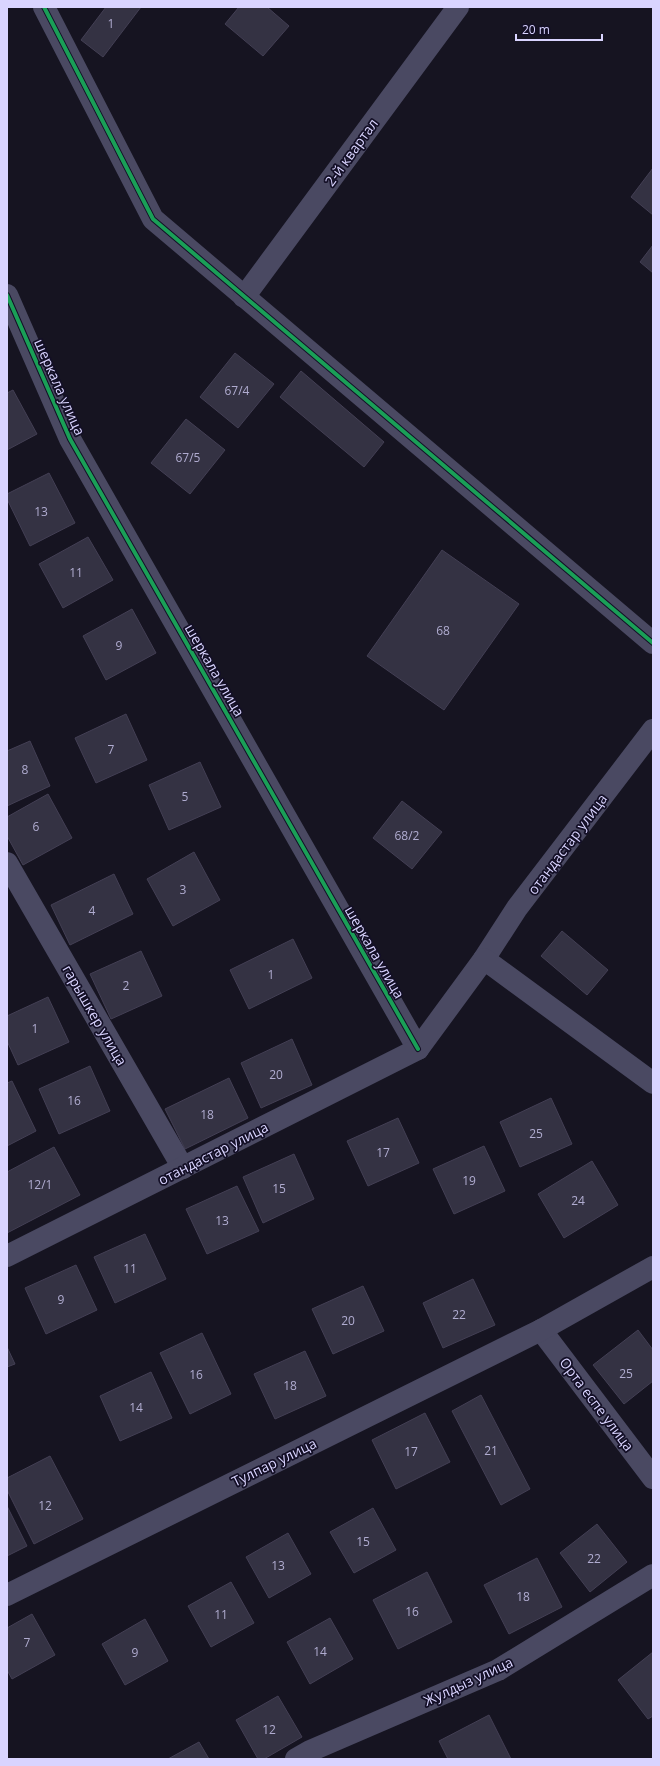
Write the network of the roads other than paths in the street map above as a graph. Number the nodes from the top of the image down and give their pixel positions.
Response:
1 (44, 7) edge
2 (458, 7) edge
3 (7, 295) edge
4 (244, 297) junction
5 (653, 643) edge
6 (653, 730) edge
7 (7, 863) edge
8 (484, 959) junction
9 (418, 1049) junction
10 (653, 1083) edge
11 (183, 1168) junction
12 (7, 1256) edge
13 (653, 1267) edge
14 (540, 1330) junction
15 (653, 1478) edge
16 (653, 1575) edge
17 (7, 1595) edge
18 (306, 1756) edge

1 - 4 street
2 - 4 street, 2-й квартал
3 - 9 street, шеркала улица
4 - 5 street
6 - 8 street, отандастар улица
7 - 11 street, гарышкер улица
8 - 9 street, отандастар улица
8 - 10 street
9 - 11 street, отандастар улица
11 - 12 street, отандастар улица
13 - 14 street, Тулпар улица
14 - 15 street, Орта еспе улица
14 - 17 street, Тулпар улица
16 - 18 street, Жулдыз улица

